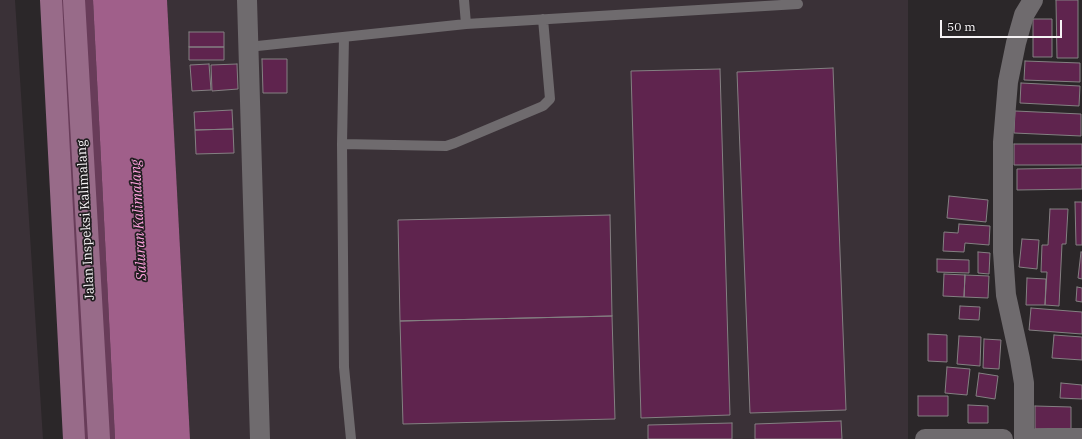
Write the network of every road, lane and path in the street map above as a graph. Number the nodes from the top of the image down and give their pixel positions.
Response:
1 (51, 0) edge
2 (74, 0) edge
3 (247, 0) edge
4 (464, 0) edge
5 (1033, 0) edge
6 (798, 4) dead end
7 (542, 19) junction
8 (466, 24) junction
9 (344, 37) junction
10 (248, 47) junction
11 (342, 144) junction
12 (89, 284) junction
13 (65, 286) junction
14 (73, 429) edge
15 (98, 429) edge
16 (1082, 438) edge
17 (260, 439) edge
18 (351, 439) edge
19 (925, 439) edge
20 (1003, 439) edge
21 (1025, 439) edge

1 - 13 main road, Jalan Inspeksi Kalimalang
2 - 12 main road, Jalan Inspeksi Kalimalang
3 - 10 street
4 - 8 lane
5 - 21 street
6 - 7 lane
7 - 8 lane
7 - 11 lane
8 - 9 lane
9 - 10 lane
9 - 11 lane
10 - 17 street
11 - 18 lane
12 - 13 main road
12 - 15 main road, Jalan Inspeksi Kalimalang
13 - 14 main road, Jalan Inspeksi Kalimalang
14 - 15 main road
16 - 21 street
19 - 20 street

